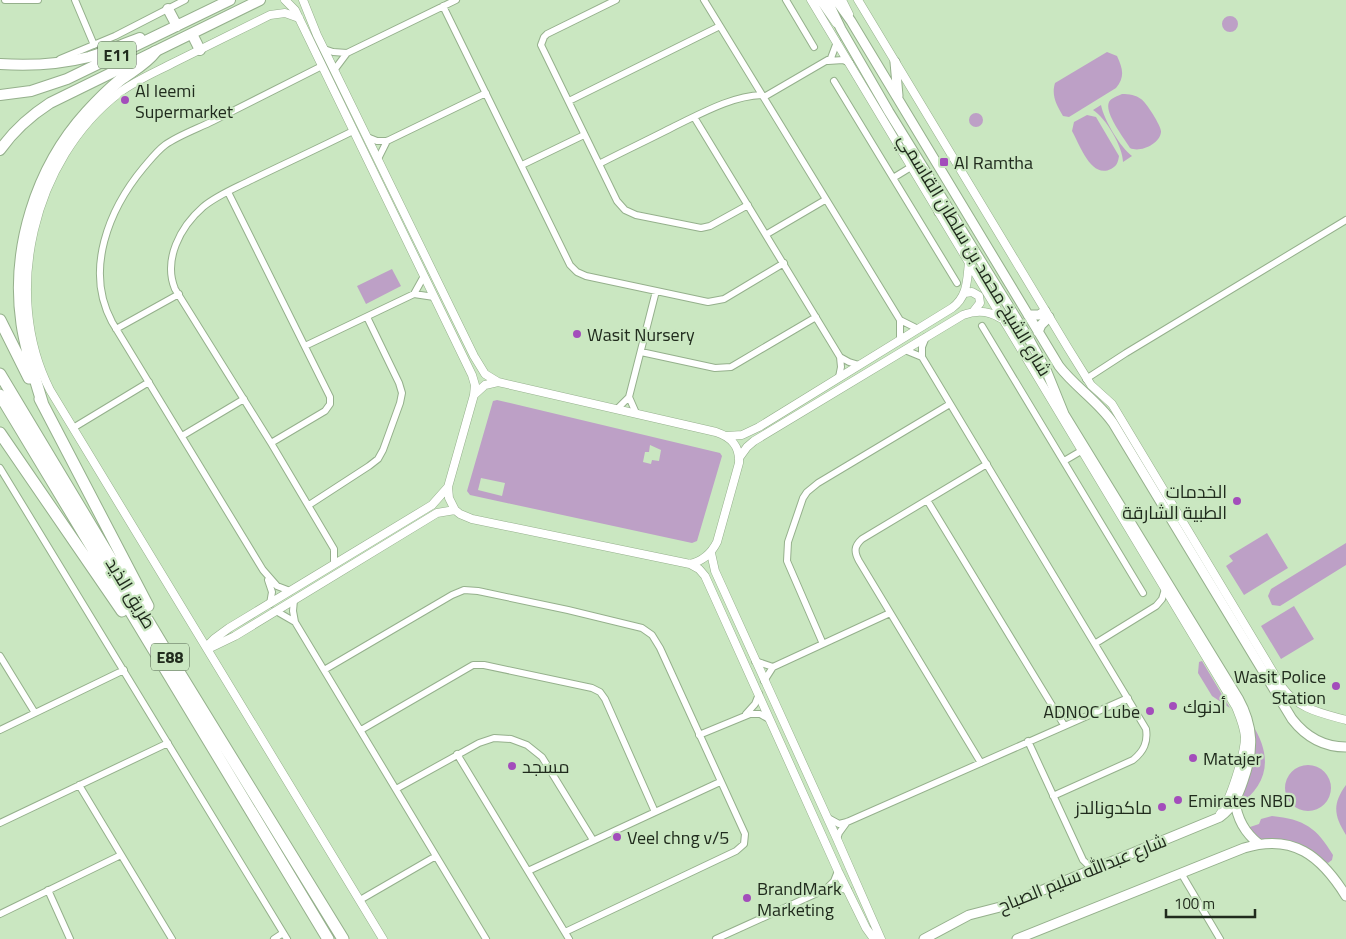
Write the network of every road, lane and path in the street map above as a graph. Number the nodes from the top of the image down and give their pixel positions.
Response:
1 (5, 0) edge
2 (32, 0) edge
3 (38, 0) edge
4 (75, 0) edge
5 (185, 0) edge
6 (230, 0) edge
7 (260, 0) edge
8 (285, 0) edge
9 (303, 0) edge
10 (456, 0) edge
11 (616, 0) edge
12 (704, 0) edge
13 (786, 0) edge
14 (811, 0) edge
15 (820, 0) edge
16 (827, 0) edge
17 (836, 0) edge
18 (842, 0) edge
19 (858, 0) edge
20 (443, 6) junction
21 (168, 9) junction
22 (299, 20) junction
23 (851, 21) junction
24 (177, 26) junction
25 (720, 26) junction
26 (314, 27) junction
27 (841, 29) junction
28 (192, 34) junction
29 (161, 35) junction
30 (836, 42) junction
31 (94, 44) junction
32 (814, 47) dead end
33 (324, 49) junction
34 (200, 50) junction
35 (155, 52) junction
36 (347, 53) junction
37 (827, 61) junction
38 (895, 62) junction
39 (54, 63) junction
40 (0, 64) edge
41 (850, 64) junction
42 (322, 66) junction
43 (335, 69) junction
44 (834, 82) dead end
45 (486, 93) junction
46 (0, 95) edge
47 (763, 96) junction
48 (569, 101) junction
49 (901, 106) junction
50 (694, 117) junction
51 (353, 131) junction
52 (584, 134) junction
53 (367, 137) junction
54 (387, 141) junction
55 (0, 150) edge
56 (378, 159) junction
57 (599, 164) junction
58 (522, 165) junction
59 (911, 167) junction
60 (893, 178) junction
61 (932, 182) junction
62 (228, 192) junction
63 (826, 200) junction
64 (748, 205) junction
65 (940, 212) junction
66 (1346, 220) edge
67 (767, 234) junction
68 (969, 262) junction
69 (784, 263) junction
70 (424, 276) junction
71 (957, 283) dead end
72 (656, 292) junction
73 (964, 293) junction
74 (178, 294) junction
75 (414, 294) junction
76 (434, 297) junction
77 (973, 312) junction
78 (1047, 314) junction
79 (1028, 315) junction
80 (367, 317) junction
81 (816, 317) junction
82 (0, 320) edge
83 (900, 320) junction
84 (1002, 320) junction
85 (982, 326) dead end
86 (116, 329) junction
87 (918, 329) junction
88 (1038, 332) junction
89 (926, 337) junction
90 (454, 340) junction
91 (900, 340) junction
92 (305, 346) junction
93 (905, 350) junction
94 (641, 352) junction
95 (474, 356) junction
96 (840, 357) junction
97 (922, 357) junction
98 (859, 365) junction
99 (0, 374) edge
100 (840, 377) junction
101 (1086, 379) junction
102 (149, 382) junction
103 (498, 382) junction
104 (474, 395) junction
105 (0, 396) edge
106 (629, 397) junction
107 (244, 399) junction
108 (950, 404) junction
109 (43, 405) junction
110 (617, 409) junction
111 (636, 413) junction
112 (759, 427) junction
113 (73, 428) junction
114 (0, 433) edge
115 (182, 436) junction
116 (727, 436) junction
117 (763, 436) junction
118 (271, 443) junction
119 (1081, 451) junction
120 (739, 458) junction
121 (1064, 461) junction
122 (987, 464) junction
123 (0, 468) edge
124 (448, 488) junction
125 (927, 500) junction
126 (309, 505) junction
127 (455, 510) junction
128 (419, 513) junction
129 (424, 521) junction
130 (334, 549) junction
131 (1144, 550) junction
132 (711, 553) junction
133 (351, 554) junction
134 (334, 564) junction
135 (690, 564) junction
136 (263, 570) junction
137 (724, 589) junction
138 (1165, 589) junction
139 (290, 591) junction
140 (712, 592) junction
141 (1143, 592) dead end
142 (294, 600) junction
143 (270, 604) junction
144 (1156, 606) junction
145 (1176, 607) junction
146 (276, 611) junction
147 (890, 613) junction
148 (295, 622) junction
149 (230, 628) junction
150 (198, 634) junction
151 (234, 637) junction
152 (150, 642) junction
153 (1096, 643) junction
154 (823, 644) junction
155 (207, 648) junction
156 (168, 654) junction
157 (0, 656) edge
158 (756, 661) junction
159 (216, 664) junction
160 (773, 667) junction
161 (124, 670) junction
162 (324, 670) junction
163 (764, 680) junction
164 (759, 694) junction
165 (1128, 698) junction
166 (35, 713) junction
167 (743, 716) junction
168 (769, 719) junction
169 (1346, 720) edge
170 (1064, 725) junction
171 (0, 730) edge
172 (360, 730) junction
173 (699, 735) junction
174 (1028, 741) junction
175 (168, 743) junction
176 (1346, 747) edge
177 (457, 754) junction
178 (981, 763) junction
179 (720, 782) junction
180 (79, 785) junction
181 (396, 789) junction
182 (1053, 796) junction
183 (1235, 801) junction
184 (655, 812) junction
185 (827, 817) junction
186 (1215, 819) junction
187 (847, 822) junction
188 (0, 823) edge
189 (838, 839) junction
190 (594, 840) junction
191 (1259, 844) junction
192 (121, 855) junction
193 (436, 856) junction
194 (1083, 860) junction
195 (1093, 870) junction
196 (528, 871) junction
197 (838, 871) junction
198 (1083, 873) junction
199 (1181, 873) junction
200 (826, 889) junction
201 (48, 890) junction
202 (848, 890) junction
203 (1346, 896) edge
204 (360, 900) junction
205 (0, 914) edge
206 (565, 932) junction
207 (285, 936) edge
208 (70, 939) edge
209 (172, 939) edge
210 (274, 939) edge
211 (328, 939) edge
212 (343, 939) edge
213 (383, 939) edge
214 (486, 939) edge
215 (569, 939) edge
216 (716, 939) edge
217 (874, 939) edge
218 (881, 939) edge
219 (924, 939) edge
220 (1017, 939) edge
221 (1220, 939) edge

1 - 2 street
2 - 3 street
4 - 31 street
5 - 21 street
6 - 24 highway, E11
7 - 28 highway, E11
8 - 22 street
9 - 26 street
10 - 20 street
11 - 48 street
12 - 25 street
13 - 32 street
14 - 30 street
15 - 27 street
16 - 27 main road, شارع الشيخ محمد بن سلطان القاسمي
17 - 23 main road, شارع الشيخ محمد بن سلطان القاسمي
18 - 23 street
19 - 38 street
20 - 36 street
20 - 45 street
21 - 24 highway
21 - 31 street
22 - 26 street
22 - 34 street
22 - 42 street
23 - 49 main road, شارع الشيخ محمد بن سلطان القاسمي
24 - 29 highway, E11
25 - 47 street
25 - 48 street
26 - 33 street
27 - 61 main road, شارع الشيخ محمد بن سلطان القاسمي
28 - 34 highway
28 - 35 highway, E11
29 - 39 highway
29 - 46 highway, E11
30 - 37 street
30 - 41 street
31 - 39 street
33 - 36 street
33 - 43 street
34 - 113 street
35 - 55 highway, E11
35 - 109 highway
36 - 43 street
37 - 41 street
37 - 47 street
38 - 49 main road
38 - 78 street
39 - 40 highway
41 - 59 street
42 - 51 street
42 - 86 street
43 - 53 street
44 - 60 street
45 - 54 street
45 - 58 street
47 - 50 street
47 - 63 street
48 - 52 street
49 - 79 main road, شارع الشيخ محمد بن سلطان القاسمي
50 - 57 street
50 - 64 street
51 - 62 street
51 - 70 street
52 - 57 street
52 - 58 street
53 - 54 street
53 - 56 street
54 - 56 street
56 - 95 street
57 - 64 street
58 - 72 street
59 - 60 street
59 - 65 street
60 - 71 street
61 - 65 main road
61 - 131 main road, شارع الشيخ محمد بن سلطان القاسمي
62 - 74 street
62 - 92 street
63 - 67 street
63 - 83 street
64 - 67 street
65 - 68 street
66 - 101 street
67 - 69 street
68 - 73 street
68 - 84 street
69 - 72 street
69 - 81 street
70 - 75 street
70 - 76 street
72 - 94 street
73 - 77 street
73 - 87 street
74 - 86 street
74 - 107 street
75 - 76 street
75 - 80 street
76 - 90 street
77 - 84 street
77 - 89 street
78 - 79 main road
78 - 88 main road
78 - 101 street
79 - 88 main road, شارع الشيخ محمد بن سلطان القاسمي
80 - 92 street
80 - 126 street
81 - 94 street
81 - 96 street
82 - 109 highway
83 - 87 street
83 - 91 street
84 - 119 street
85 - 121 street
86 - 102 street
87 - 91 street
88 - 176 main road, شارع الشيخ محمد بن سلطان القاسمي
89 - 93 street
89 - 97 street
90 - 95 street
90 - 104 street
91 - 98 street
92 - 118 street
93 - 97 street
93 - 117 street
94 - 106 street
95 - 103 street
96 - 98 street
96 - 100 street
97 - 108 street
98 - 100 street
99 - 156 highway, طريق الذيد / E88
100 - 112 street
101 - 169 street
102 - 113 street
102 - 115 street
103 - 104 street
103 - 110 street
104 - 124 street
105 - 152 highway, طريق الذيد / E88
106 - 110 street
106 - 111 street
107 - 115 street
107 - 118 street
108 - 122 street
108 - 154 street
109 - 156 highway
110 - 111 street
111 - 116 street
112 - 116 street
112 - 117 street
113 - 150 street
114 - 152 highway
115 - 136 street
116 - 120 street
117 - 120 street
118 - 126 street
119 - 121 street
119 - 131 street
120 - 132 street
121 - 141 street
122 - 125 street
122 - 153 street
123 - 161 street
124 - 127 street
124 - 128 street
125 - 147 street
125 - 170 street
126 - 130 street
127 - 129 street
127 - 135 street
128 - 129 street
128 - 133 street
129 - 142 street
130 - 133 street
130 - 134 street
131 - 138 street
131 - 183 main road, شارع الشيخ محمد بن سلطان القاسمي
132 - 135 street
132 - 137 street
133 - 134 street
134 - 139 street
135 - 140 street
136 - 139 street
136 - 143 street
137 - 140 street
137 - 158 street
138 - 144 street
138 - 145 street
139 - 143 street
140 - 164 street
142 - 146 street
142 - 148 street
143 - 149 street
144 - 145 street
144 - 153 street
145 - 186 street
146 - 148 street
146 - 151 street
147 - 154 street
147 - 178 street
148 - 162 street
149 - 150 street
149 - 151 street
149 - 155 street
150 - 155 street
151 - 155 street
151 - 159 street
152 - 211 highway, طريق الذيد / E88
153 - 165 street
154 - 160 street
155 - 159 street
156 - 212 highway, طريق الذيد / E88
157 - 166 street
158 - 160 street
158 - 163 street
159 - 204 street
160 - 163 street
161 - 166 street
161 - 175 street
162 - 172 street
162 - 173 street
163 - 185 street
164 - 167 street
164 - 168 street
165 - 170 street
165 - 182 street
166 - 171 street
167 - 168 street
167 - 173 street
168 - 197 street
170 - 174 street
172 - 181 street
172 - 184 street
173 - 179 street
174 - 178 street
174 - 182 street
175 - 180 street
175 - 207 street
177 - 181 street
177 - 190 street
177 - 196 street
178 - 187 street
179 - 184 street
179 - 206 street
180 - 188 street
180 - 192 street
181 - 193 street
182 - 194 street
183 - 186 main road, شارع عبدالله سليم الصباح
183 - 191 main road
184 - 190 street
185 - 187 street
185 - 189 street
186 - 195 main road, شارع عبدالله سليم الصباح
187 - 189 street
189 - 218 street
190 - 196 street
191 - 199 main road, شارع عبدالله سليم الصباح
191 - 203 main road, شارع عبدالله سليم الصباح
192 - 201 street
192 - 209 street
193 - 204 street
193 - 214 street
194 - 195 street
194 - 198 street
195 - 198 main road, شارع عبدالله سليم الصباح
196 - 206 street
197 - 200 street
197 - 202 street
198 - 219 main road, شارع عبدالله سليم الصباح
199 - 220 main road, شارع عبدالله سليم الصباح
199 - 221 street
200 - 202 street
200 - 216 street
201 - 205 street
201 - 208 street
202 - 217 street
204 - 213 street
206 - 215 street
207 - 210 street

